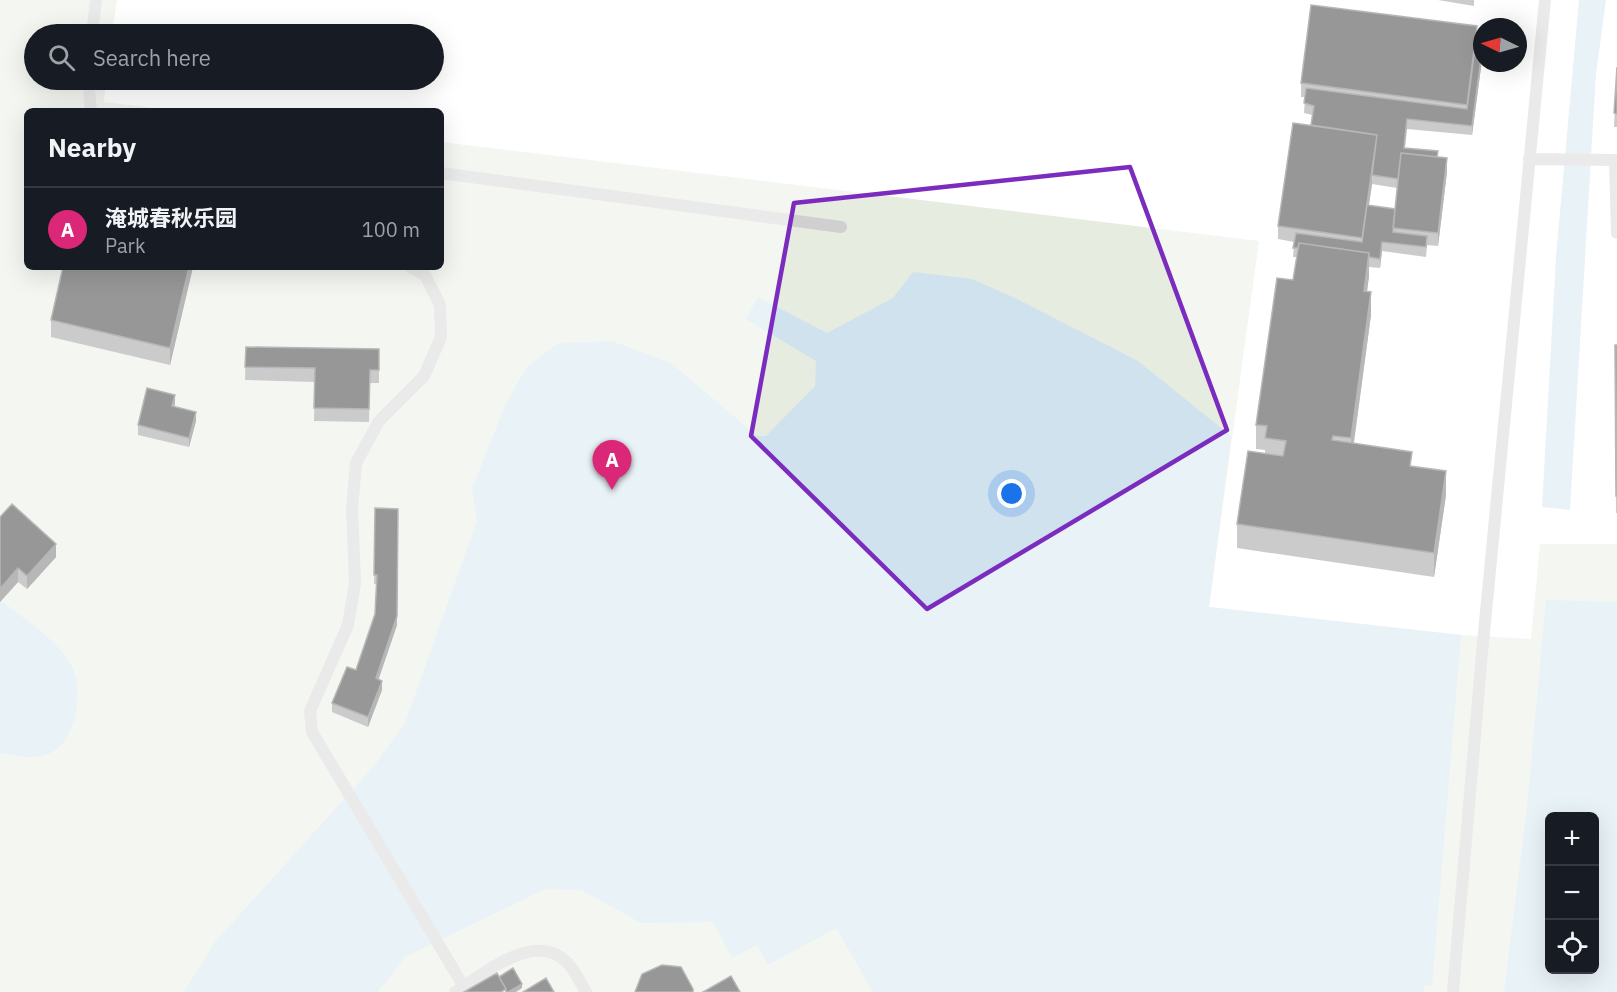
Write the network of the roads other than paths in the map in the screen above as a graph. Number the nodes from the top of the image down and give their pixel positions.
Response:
1 (96, 0) edge
2 (1545, 0) edge
3 (93, 24) edge
4 (89, 90) edge
5 (91, 108) edge
6 (1529, 159) junction
7 (1616, 160) edge
8 (444, 173) edge
9 (841, 227) dead end
10 (1617, 232) edge
11 (416, 270) edge
12 (459, 989) edge
13 (586, 992) edge
14 (1453, 992) edge

1 - 3 lane
2 - 6 lane
4 - 5 lane
6 - 7 lane
6 - 14 lane
7 - 10 lane
8 - 9 lane
11 - 12 lane
12 - 13 lane

